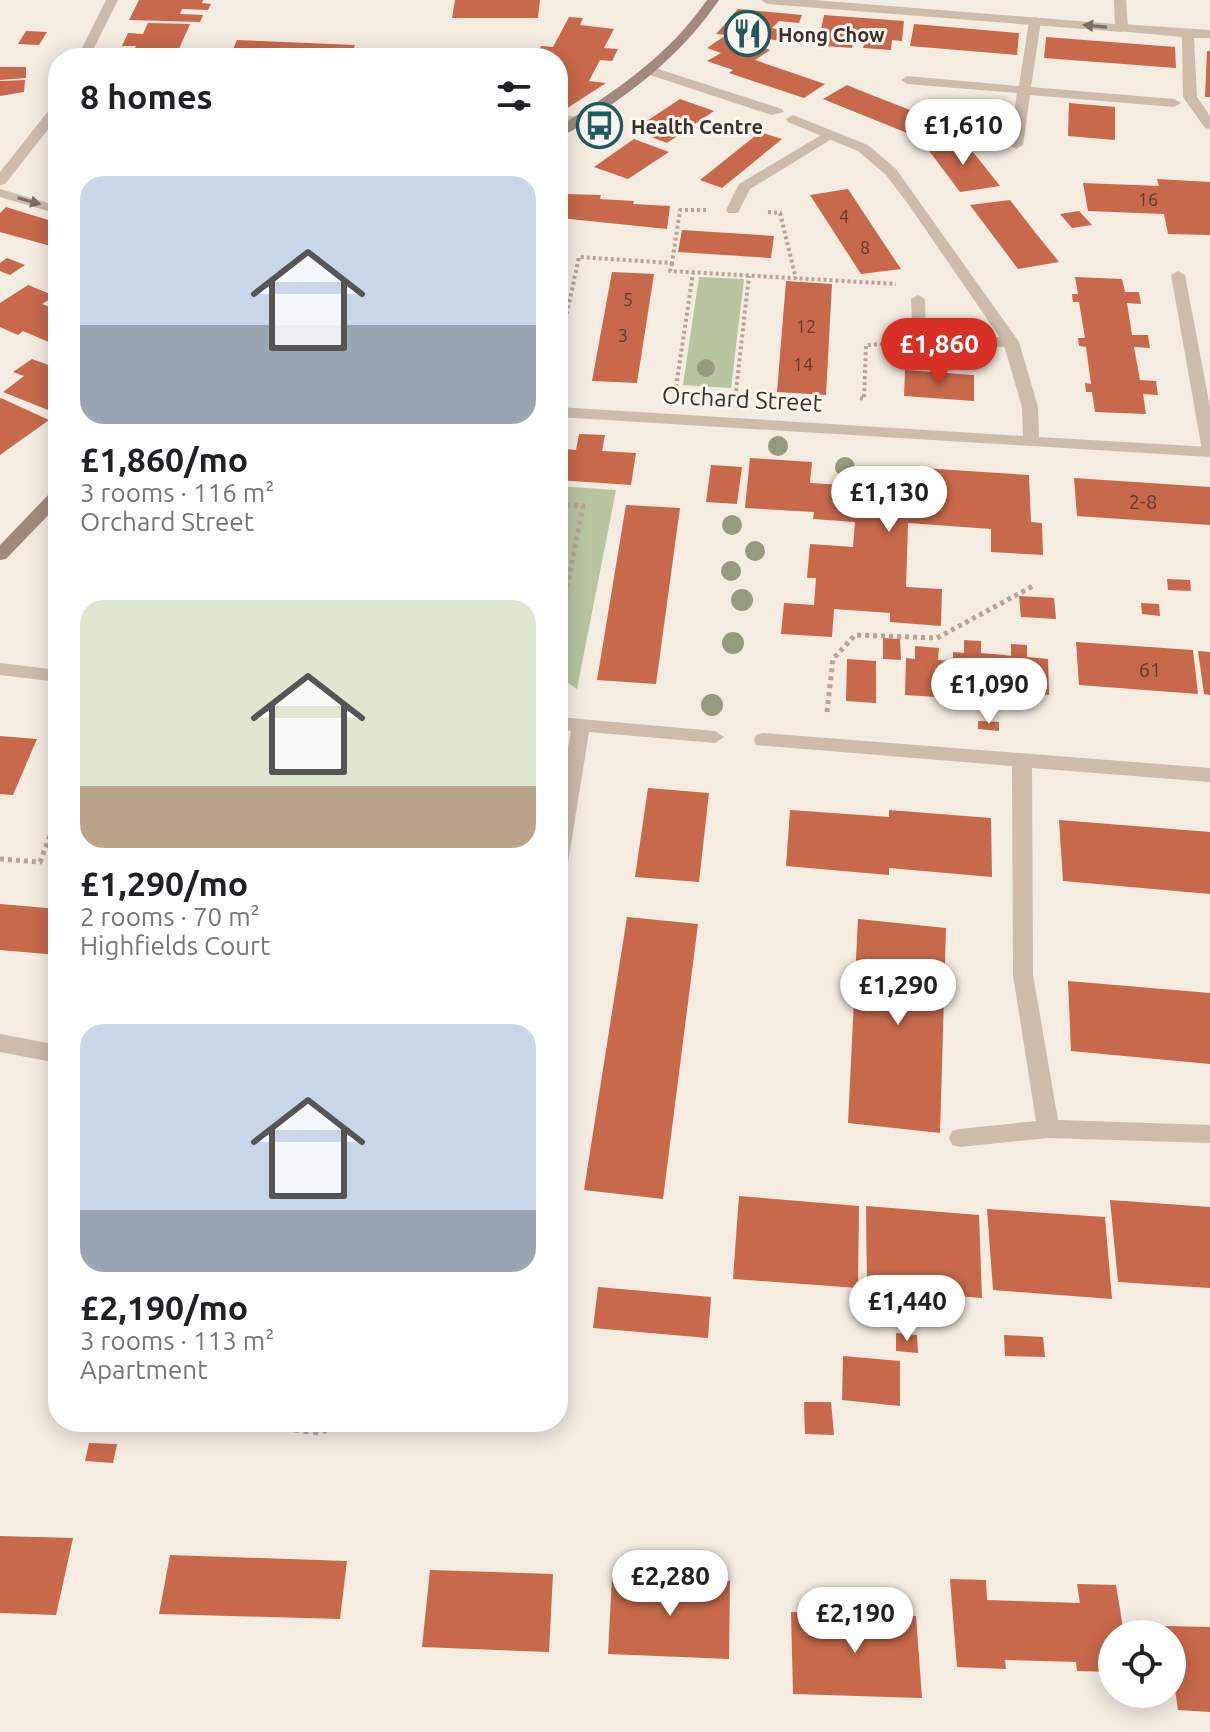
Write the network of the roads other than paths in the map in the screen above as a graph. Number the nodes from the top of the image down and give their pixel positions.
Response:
1 (112, 0) edge
2 (713, 0) edge
3 (767, 0) edge
4 (1120, 0) edge
5 (1035, 21) junction
6 (1122, 28) junction
7 (1188, 34) junction
8 (1210, 34) edge
9 (88, 48) edge
10 (649, 70) junction
11 (907, 80) dead end
12 (1024, 90) junction
13 (1174, 103) dead end
14 (777, 112) dead end
15 (793, 119) dead end
16 (568, 120) edge
17 (48, 121) edge
18 (578, 121) junction
19 (1210, 125) edge
20 (568, 127) edge
21 (833, 134) junction
22 (1016, 145) dead end
23 (0, 181) edge
24 (0, 193) edge
25 (48, 207) edge
26 (733, 210) road end
27 (1178, 275) dead end
28 (918, 299) dead end
29 (1011, 342) junction
30 (568, 413) edge
31 (1031, 441) junction
32 (1210, 451) edge
33 (48, 505) edge
34 (0, 555) edge
35 (0, 669) edge
36 (48, 675) edge
37 (568, 724) edge
38 (581, 726) junction
39 (715, 737) dead end
40 (763, 740) dead end
41 (1022, 760) junction
42 (1210, 775) edge
43 (568, 803) edge
44 (0, 1043) edge
45 (48, 1052) edge
46 (1048, 1129) junction
47 (1210, 1134) edge
48 (960, 1138) dead end

1 - 9 street
2 - 10 main road
3 - 5 street
4 - 6 street
6 -> 5 street
5 - 12 street
6 - 7 street
7 - 8 street
7 - 19 street
10 - 14 street
10 - 18 main road
11 - 12 street
12 - 13 street
12 - 22 street
15 - 21 street
16 - 18 street
17 - 23 street
18 - 20 main road
21 - 26 street
21 - 29 street
24 -> 25 street
27 - 32 street
28 - 29 street
29 - 31 street
30 - 31 street, Orchard Street
31 - 32 street, Orchard Street
33 - 34 main road
35 - 36 street
37 - 38 street
38 - 39 street
38 - 43 street
40 - 41 street
41 - 42 street
41 - 46 street
44 - 45 street
46 - 47 street
46 - 48 street

